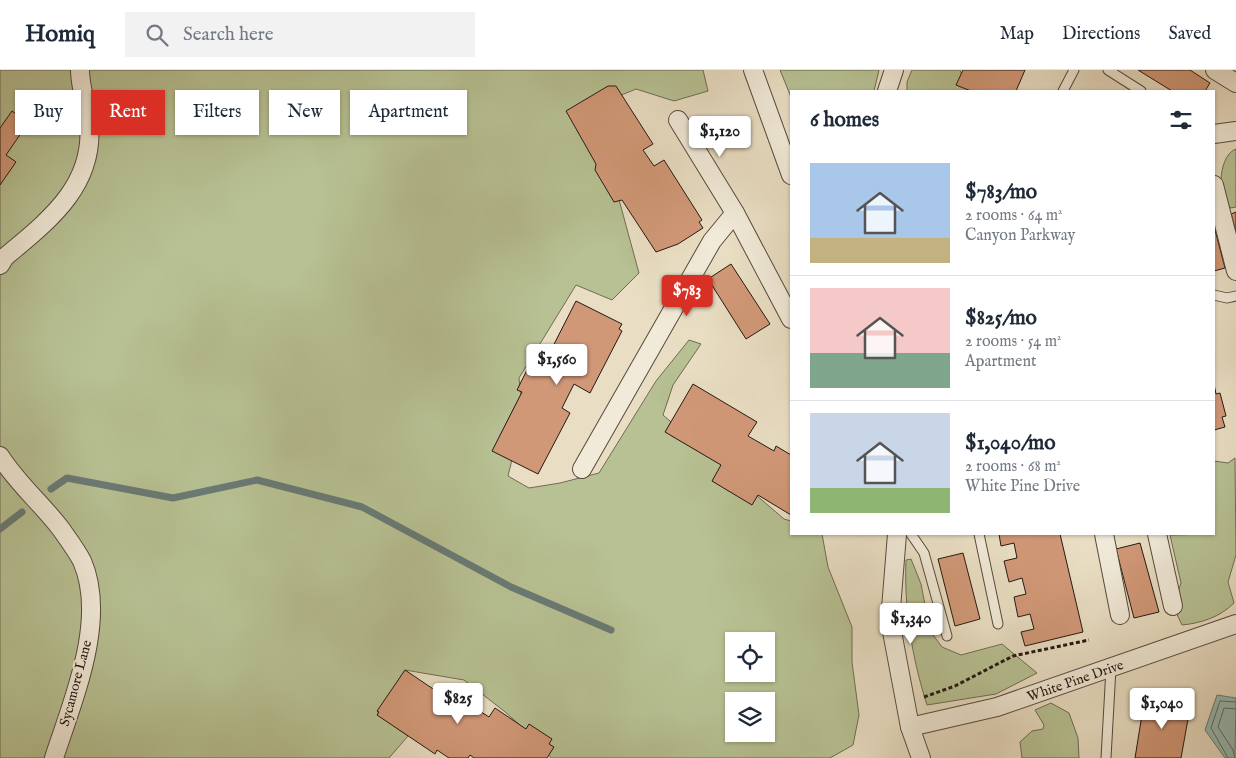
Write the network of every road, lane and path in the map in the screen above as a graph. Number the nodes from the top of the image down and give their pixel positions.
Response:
1 (80, 70) edge
2 (753, 70) edge
3 (894, 70) edge
4 (1074, 70) edge
5 (1108, 70) edge
6 (1215, 70) edge
7 (1236, 83) edge
8 (887, 90) edge
9 (1064, 90) edge
10 (1139, 90) edge
11 (678, 120) dead end
12 (1236, 131) edge
13 (1215, 134) edge
14 (790, 172) edge
15 (1215, 189) edge
16 (735, 213) junction
17 (0, 265) edge
18 (1236, 271) edge
19 (1215, 295) edge
20 (1236, 296) edge
21 (790, 317) edge
22 (0, 456) edge
23 (582, 469) dead end
24 (896, 535) edge
25 (913, 535) edge
26 (979, 535) edge
27 (1104, 535) edge
28 (1157, 535) edge
29 (1173, 606) dead end
30 (1120, 615) dead end
31 (998, 624) dead end
32 (1236, 624) edge
33 (947, 636) dead end
34 (1089, 640) dead end
35 (1111, 668) junction
36 (907, 708) junction
37 (910, 727) junction
38 (54, 758) edge
39 (921, 758) edge
40 (1106, 758) edge

1 - 17 street
2 - 14 street
3 - 8 street
4 - 9 lane
5 - 10 lane
6 - 7 street
11 - 16 street
12 - 13 street
15 - 18 street
16 - 21 street
16 - 23 street
19 - 20 lane
22 - 38 street, Sycamore Lane
24 - 36 street
25 - 33 lane
26 - 31 lane
27 - 30 street
28 - 29 street
32 - 35 street, White Pine Drive
34 - 36 path
35 - 37 street, White Pine Drive
35 - 40 lane
36 - 37 street
37 - 39 street

